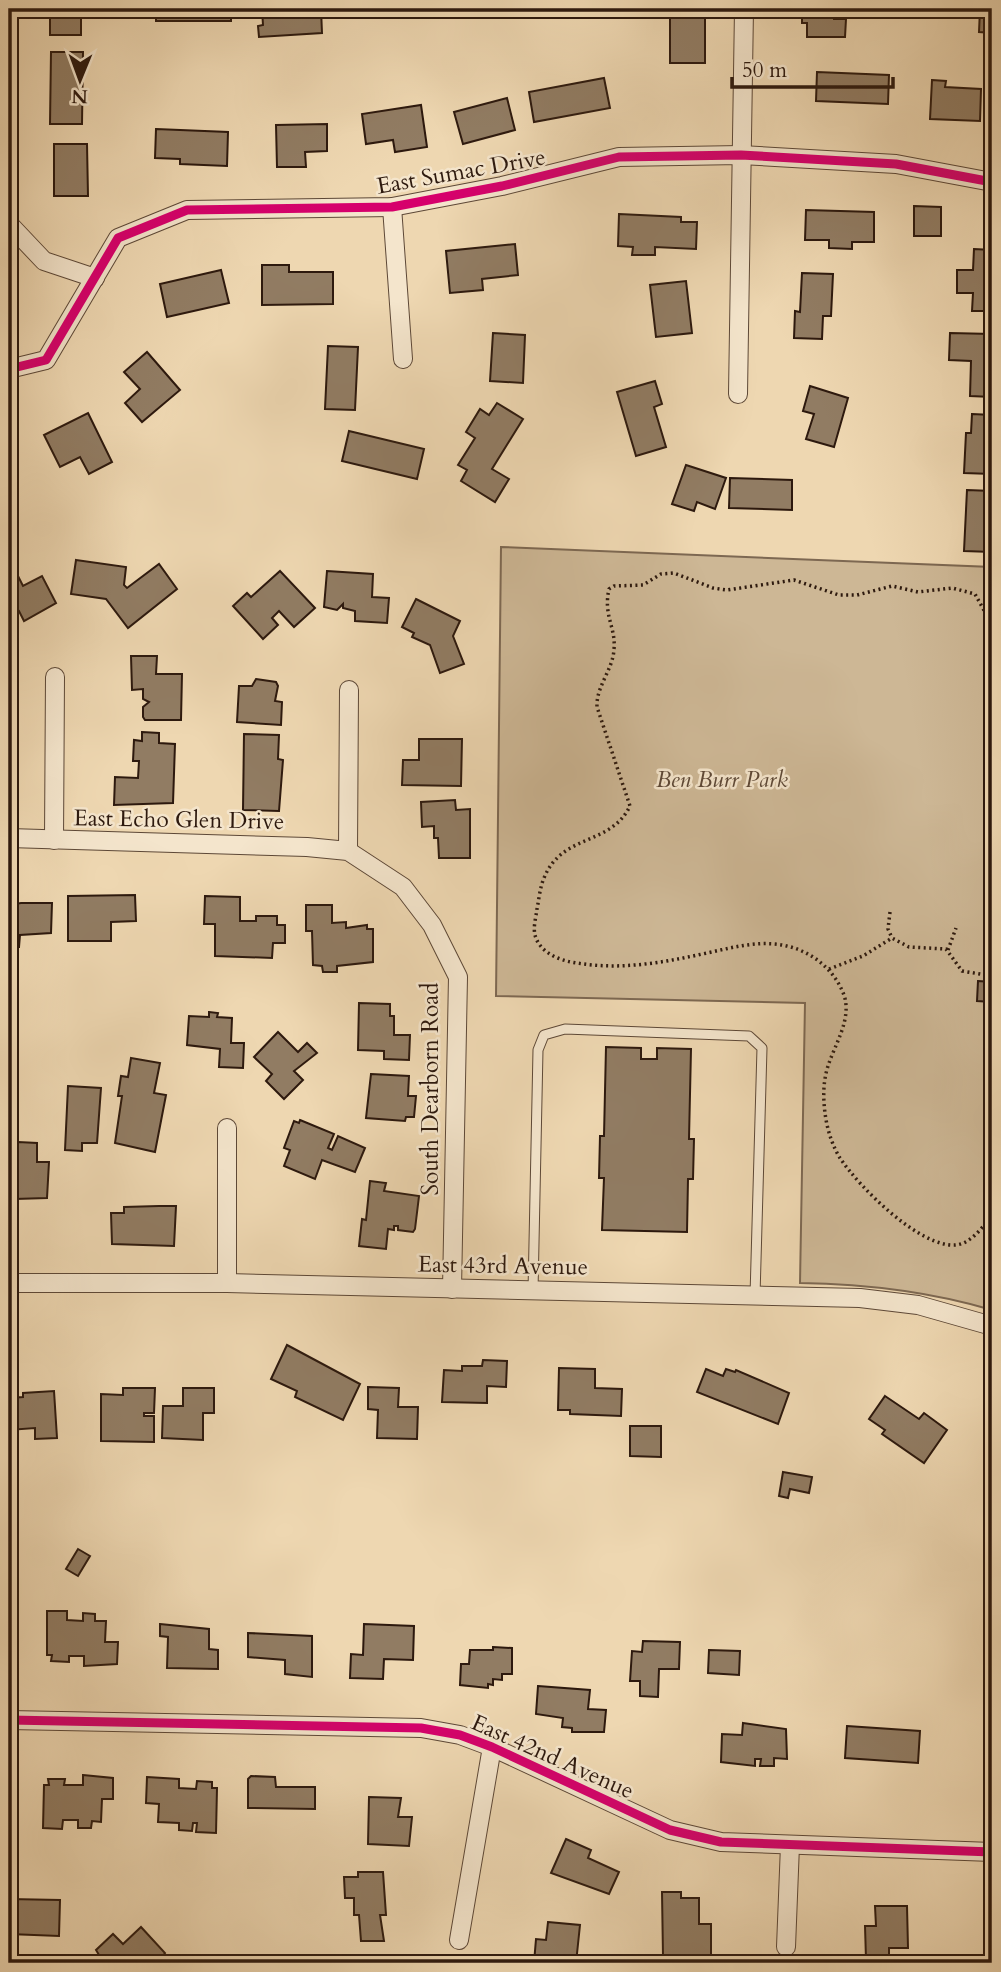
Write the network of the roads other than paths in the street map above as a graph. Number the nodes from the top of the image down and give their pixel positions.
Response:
1 (744, 9) edge
2 (741, 155) junction
3 (992, 181) edge
4 (393, 207) junction
5 (9, 223) edge
6 (95, 278) junction
7 (402, 359) dead end
8 (9, 369) edge
9 (738, 394) dead end
10 (55, 677) dead end
11 (349, 690) dead end
12 (9, 838) edge
13 (54, 840) junction
14 (348, 851) junction
15 (227, 1128) dead end
16 (9, 1283) edge
17 (227, 1283) junction
18 (452, 1289) junction
19 (533, 1290) junction
20 (755, 1296) junction
21 (992, 1326) edge
22 (9, 1720) edge
23 (492, 1747) junction
24 (790, 1845) junction
25 (992, 1852) edge
26 (459, 1940) dead end
27 (786, 1947) dead end

1 - 2 street
2 - 3 street, East Sumac Drive
2 - 4 street, East Sumac Drive
2 - 9 street
4 - 6 street, East Sumac Drive
4 - 7 street
5 - 6 street
6 - 8 street, East Sumac Drive
10 - 13 street
11 - 14 street
12 - 13 street, East Echo Glen Drive
13 - 14 street, East Echo Glen Drive
14 - 18 street, South Dearborn Road
15 - 17 street
16 - 17 street, East 43rd Avenue
17 - 18 street, East 43rd Avenue
18 - 19 street, East 43rd Avenue
19 - 20 street, East 43rd Avenue
19 - 20 lane
20 - 21 street, East 43rd Avenue
22 - 23 street, East 42nd Avenue
23 - 24 street, East 42nd Avenue
23 - 26 street
24 - 25 street, East 42nd Avenue
24 - 27 street

